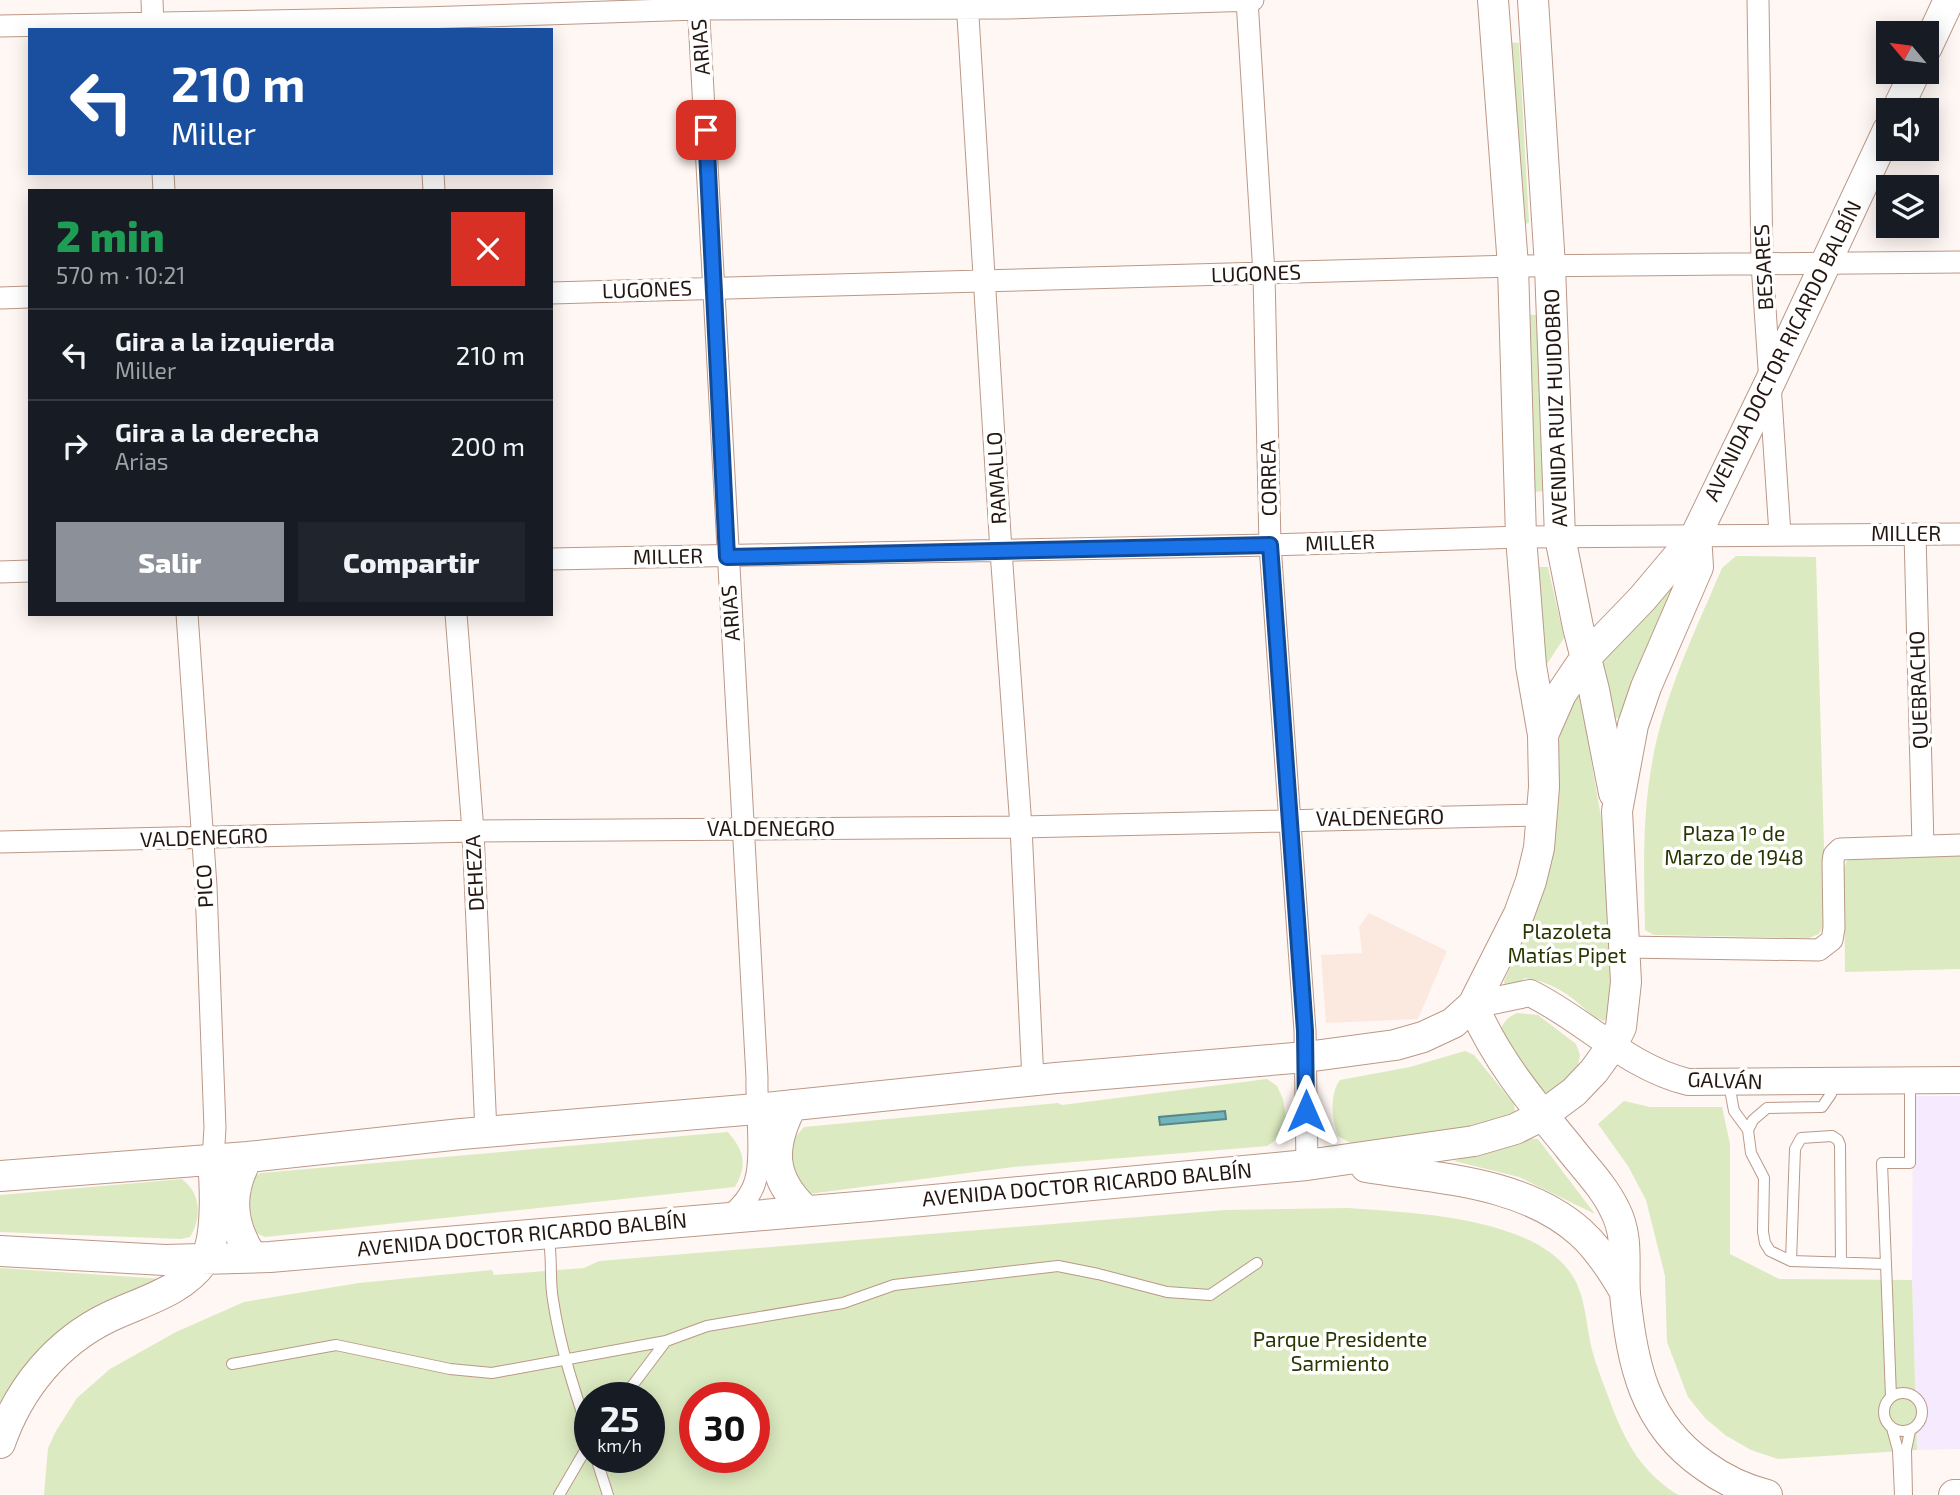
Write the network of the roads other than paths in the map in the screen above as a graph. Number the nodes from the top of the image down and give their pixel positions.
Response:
1 (152, 0) edge
2 (1247, 0) edge
3 (1253, 0) edge
4 (1493, 0) edge
5 (1532, 0) edge
6 (1758, 0) edge
7 (1949, 0) edge
8 (967, 4) edge
9 (698, 5) edge
10 (422, 16) edge
11 (1939, 21) edge
12 (0, 26) edge
13 (153, 26) edge
14 (1876, 156) edge
15 (1960, 262) edge
16 (1762, 263) junction
17 (1826, 263) junction
18 (1513, 266) junction
19 (1550, 266) junction
20 (1264, 274) junction
21 (985, 281) junction
22 (715, 288) junction
23 (553, 293) edge
24 (28, 297) edge
25 (0, 298) edge
26 (1772, 380) junction
27 (1780, 534) junction
28 (1915, 534) junction
29 (1960, 534) edge
30 (1696, 535) junction
31 (1521, 537) junction
32 (1560, 537) junction
33 (1270, 545) junction
34 (1001, 551) junction
35 (727, 557) junction
36 (553, 559) edge
37 (28, 570) edge
38 (0, 572) edge
39 (187, 616) edge
40 (456, 616) edge
41 (1586, 657) junction
42 (1542, 735) junction
43 (1617, 811) junction
44 (1542, 815) junction
45 (1289, 820) junction
46 (1021, 827) junction
47 (744, 829) junction
48 (473, 831) junction
49 (203, 837) junction
50 (0, 842) edge
51 (1960, 845) edge
52 (1923, 846) junction
53 (1625, 947) junction
54 (1473, 1004) junction
55 (1612, 1046) junction
56 (1306, 1057) junction
57 (1960, 1080) edge
58 (1033, 1081) junction
59 (1910, 1081) junction
60 (1831, 1083) junction
61 (1729, 1084) junction
62 (792, 1105) junction
63 (756, 1109) junction
64 (1543, 1115) junction
65 (1748, 1130) junction
66 (486, 1133) junction
67 (248, 1157) junction
68 (213, 1159) junction
69 (1338, 1162) junction
70 (1307, 1165) junction
71 (0, 1176) edge
72 (806, 1211) junction
73 (730, 1217) junction
74 (548, 1233) junction
75 (0, 1251) edge
76 (252, 1257) junction
77 (206, 1258) junction
78 (1791, 1261) junction
79 (1841, 1263) junction
80 (1257, 1264) dead end
81 (1886, 1264) junction
82 (1625, 1292) junction
83 (666, 1340) junction
84 (565, 1361) junction
85 (232, 1364) dead end
86 (635, 1382) edge
87 (574, 1388) edge
88 (1891, 1397) junction
89 (1892, 1428) junction
90 (1910, 1431) junction
91 (0, 1443) edge
92 (574, 1470) edge
93 (601, 1473) edge
94 (559, 1495) edge
95 (608, 1495) edge
96 (1767, 1495) edge
97 (1900, 1495) edge
98 (1907, 1495) edge
99 (1954, 1495) edge
100 (1960, 1495) edge

1 - 13 street
2 - 3 street
2 - 8 street
2 - 20 street, CORREA
4 - 18 main road, AVENIDA RUIZ HUIDOBRO
5 - 19 main road, AVENIDA RUIZ HUIDOBRO
6 - 16 street, BESARES
7 - 11 main road
8 - 9 street
8 - 21 street, RAMALLO
9 - 10 street
9 - 22 street, ARIAS
10 - 13 street
12 - 13 street
14 - 17 main road, AVENIDA DOCTOR RICARDO BALBÍN
15 - 17 street, LUGONES
16 - 17 street, LUGONES
16 - 19 street, LUGONES
16 - 26 street, BESARES
17 - 26 main road, AVENIDA DOCTOR RICARDO BALBÍN
18 - 19 street, LUGONES
18 - 20 street, LUGONES
18 - 31 main road, AVENIDA RUIZ HUIDOBRO
19 - 32 main road, AVENIDA RUIZ HUIDOBRO
20 - 21 street, LUGONES
20 - 33 street, CORREA
21 - 22 street, LUGONES
21 - 34 street, RAMALLO
22 - 23 street, LUGONES
22 - 35 street, ARIAS
24 - 25 street
26 - 27 street, BESARES
26 - 30 main road, AVENIDA DOCTOR RICARDO BALBÍN
27 - 28 street, MILLER
27 - 30 street, MILLER
28 - 29 street, MILLER
28 - 52 street, QUEBRACHO
30 - 32 street, MILLER
30 - 41 main road, AVENIDA DOCTOR RICARDO BALBÍN
30 - 43 main road, AVENIDA DOCTOR RICARDO BALBÍN
31 - 32 street, MILLER
31 - 33 street, MILLER
31 - 42 main road, AVENIDA RUIZ HUIDOBRO
32 - 41 main road, AVENIDA RUIZ HUIDOBRO
33 - 34 street, MILLER
33 - 45 street, CORREA
34 - 35 street, MILLER
34 - 46 street, RAMALLO
35 - 36 street, MILLER
35 - 47 street, ARIAS
37 - 38 street
39 - 49 street, PICO
40 - 48 street, DEHEZA
41 - 42 main road, AVENIDA DOCTOR RICARDO BALBÍN
41 - 43 main road, AVENIDA RUIZ HUIDOBRO
42 - 44 main road, AVENIDA RUIZ HUIDOBRO
43 - 53 main road, AVENIDA DOCTOR RICARDO BALBÍN
44 - 45 street, VALDENEGRO
44 - 54 main road
45 - 46 street, VALDENEGRO
45 - 56 street, CORREA
46 - 47 street, VALDENEGRO
46 - 58 street, RAMALLO
47 - 48 street, VALDENEGRO
47 - 63 street, ARIAS
48 - 49 street, VALDENEGRO
48 - 66 street, DEHEZA
49 - 50 street, VALDENEGRO
49 - 68 street, PICO
51 - 52 street
52 - 53 street
53 - 55 main road, AVENIDA DOCTOR RICARDO BALBÍN
54 - 55 street, GALVÁN
54 - 56 main road
54 - 64 main road
55 - 61 street, GALVÁN
55 - 64 main road, AVENIDA DOCTOR RICARDO BALBÍN
56 - 58 main road
56 - 70 street, CORREA
57 - 59 street, GALVÁN
58 - 62 main road
59 - 60 street, GALVÁN
59 - 81 lane
60 - 61 street, GALVÁN
60 - 65 lane
61 - 65 lane
62 - 63 main road
62 - 72 main road
63 - 66 main road
63 - 73 street, ARIAS
64 - 69 main road, AVENIDA DOCTOR RICARDO BALBÍN
64 - 82 main road
65 - 78 lane
66 - 67 main road
67 - 68 main road
67 - 76 main road
68 - 71 main road
68 - 77 main road
69 - 70 main road, AVENIDA DOCTOR RICARDO BALBÍN
69 - 82 main road
70 - 72 main road, AVENIDA DOCTOR RICARDO BALBÍN
72 - 73 main road, AVENIDA DOCTOR RICARDO BALBÍN
73 - 74 main road, AVENIDA DOCTOR RICARDO BALBÍN
74 - 76 main road, AVENIDA DOCTOR RICARDO BALBÍN
74 - 84 lane
75 - 77 main road, AVENIDA DOCTOR RICARDO BALBÍN
76 - 77 main road, AVENIDA DOCTOR RICARDO BALBÍN
77 - 91 main road
78 - 79 lane
78 - 79 lane
79 - 81 lane
80 - 83 lane
81 - 88 lane
82 - 96 main road
83 - 84 lane
83 - 86 lane
84 - 85 lane
84 - 87 lane
88 - 89 lane
88 - 90 lane
89 - 90 lane
89 - 97 lane
90 - 98 lane
92 - 94 lane
93 - 95 lane
99 - 100 main road

